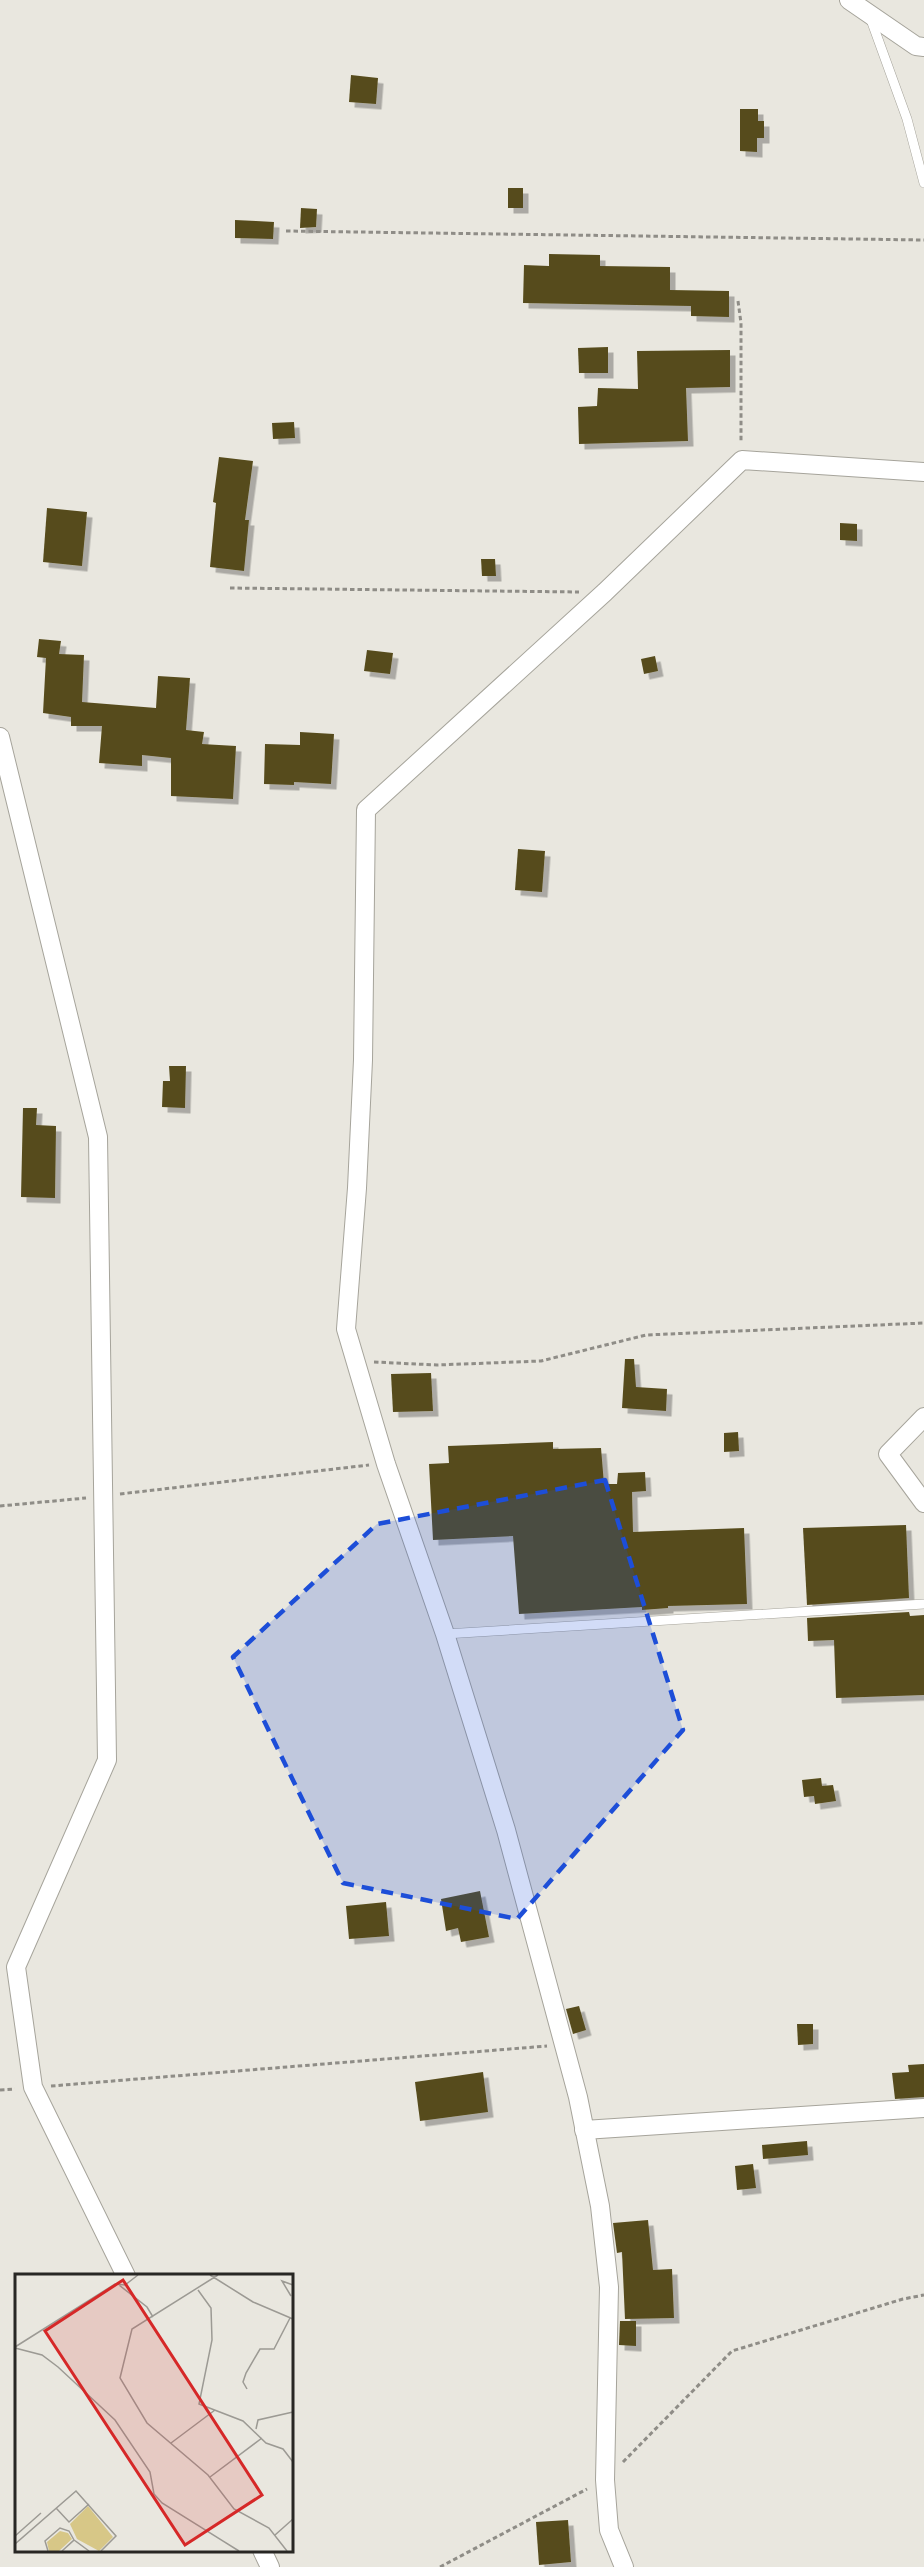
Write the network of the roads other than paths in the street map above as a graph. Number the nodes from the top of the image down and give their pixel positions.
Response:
1 (849, 0) edge
2 (869, 14) junction
3 (924, 47) edge
4 (924, 183) edge
5 (924, 472) edge
6 (0, 737) edge
7 (924, 1417) edge
8 (924, 1503) edge
9 (924, 1604) edge
10 (445, 1634) junction
11 (924, 2108) edge
12 (584, 2130) junction
13 (125, 2274) edge
14 (263, 2552) edge
15 (270, 2567) edge
16 (624, 2567) edge

1 - 2 street
2 - 3 street
2 - 4 lane
5 - 10 street
6 - 13 street
7 - 8 street
9 - 10 lane
10 - 12 street
11 - 12 street
12 - 16 street
14 - 15 street

